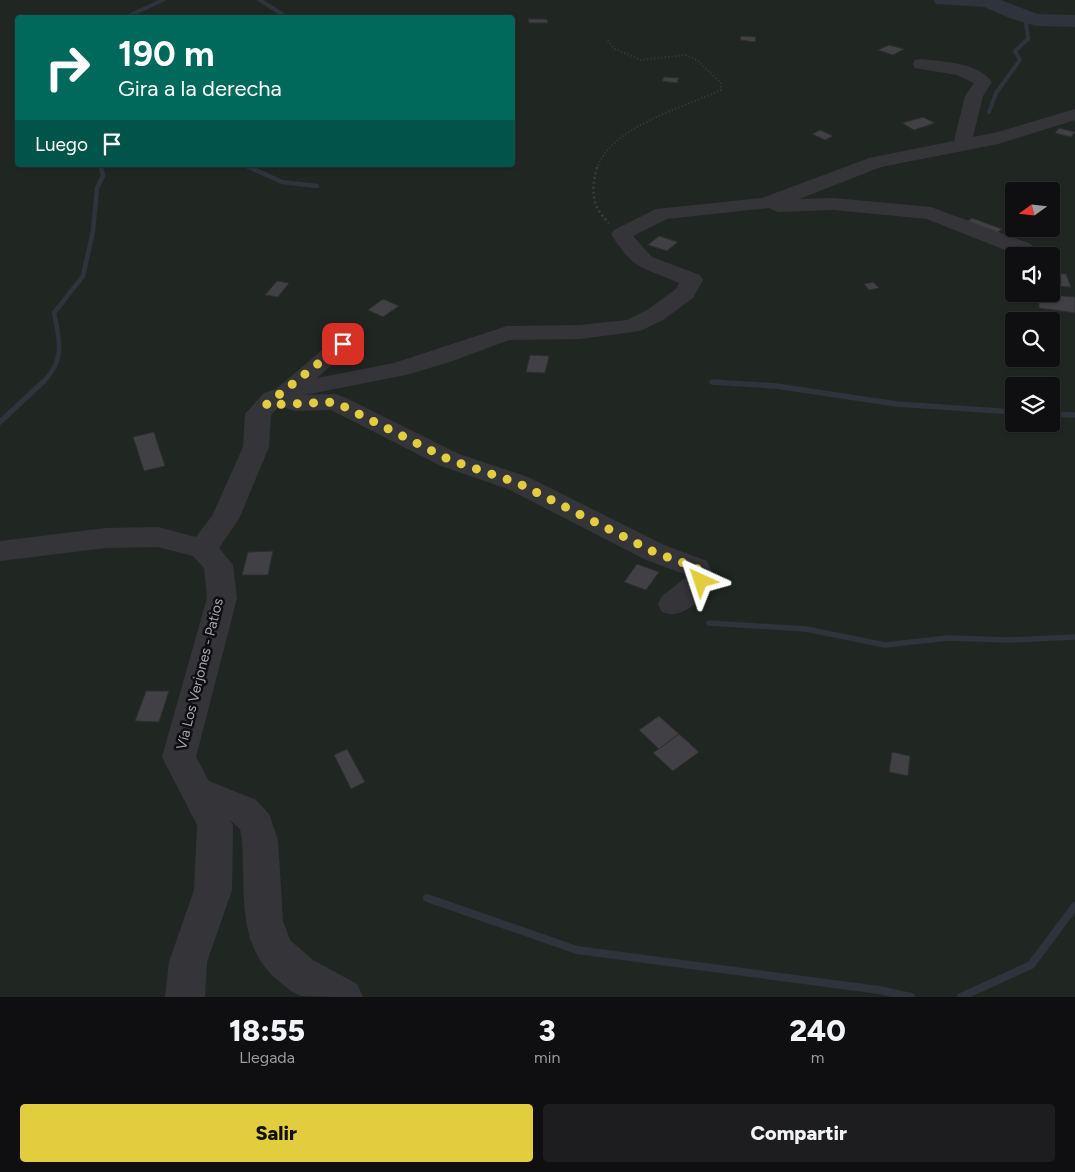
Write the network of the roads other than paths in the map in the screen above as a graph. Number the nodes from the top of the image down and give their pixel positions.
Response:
1 (921, 64) dead end
2 (1075, 114) edge
3 (962, 145) junction
4 (762, 204) junction
5 (1018, 247) edge
6 (343, 344) dead end
7 (274, 399) junction
8 (203, 549) junction
9 (0, 551) edge
10 (673, 604) dead end
11 (195, 790) junction
12 (185, 997) edge
13 (343, 997) edge

1 - 3 street
2 - 3 street
3 - 4 street
4 - 5 street
4 - 7 street
6 - 7 street
7 - 8 street
7 - 10 street
8 - 9 street
8 - 11 street, Vía Los Verjones - Patios
11 - 12 street, Vía Los Verjones - Patios
11 - 13 street

